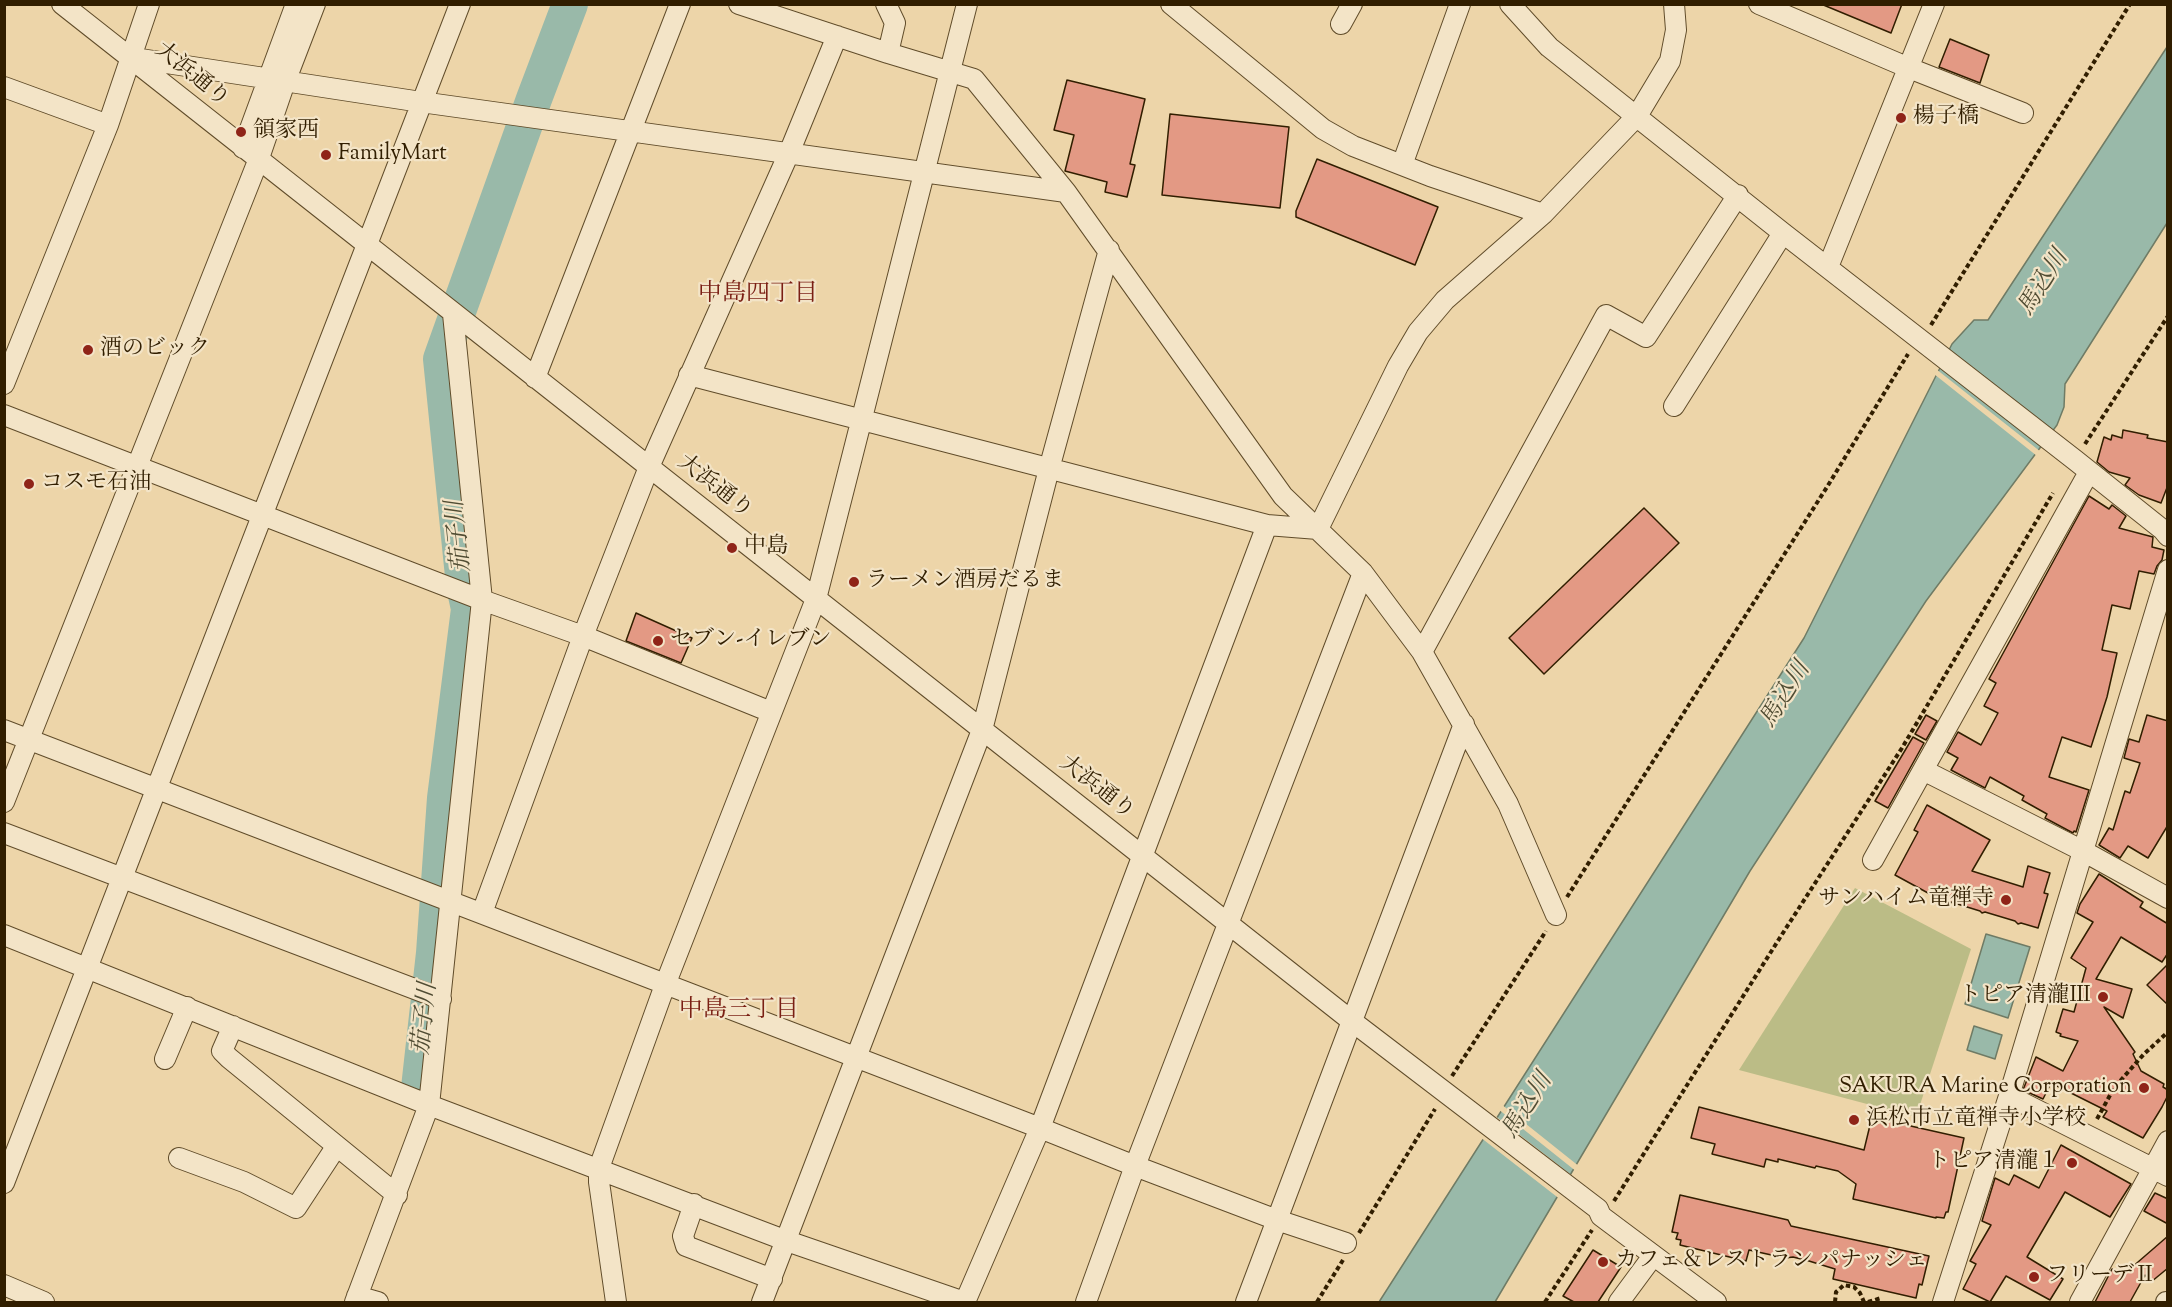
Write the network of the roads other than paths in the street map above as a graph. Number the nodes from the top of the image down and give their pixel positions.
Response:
1 (62, 4) edge
2 (149, 4) edge
3 (296, 4) edge
4 (315, 4) edge
5 (460, 4) edge
6 (680, 4) edge
7 (740, 4) edge
8 (886, 4) edge
9 (967, 4) edge
10 (1171, 4) edge
11 (1352, 4) edge
12 (1460, 4) edge
13 (1510, 4) edge
14 (1674, 4) edge
15 (1759, 4) edge
16 (1934, 4) edge
17 (1341, 24) dead end
18 (837, 36) junction
19 (888, 53) junction
20 (131, 58) junction
21 (1909, 68) junction
22 (949, 71) junction
23 (276, 81) junction
24 (4, 87) edge
25 (421, 102) junction
26 (2023, 113) dead end
27 (1637, 116) junction
28 (108, 125) junction
29 (632, 131) junction
30 (789, 153) junction
31 (251, 154) junction
32 (1402, 165) junction
33 (923, 171) junction
34 (1066, 192) junction
35 (1738, 195) junction
36 (1543, 213) junction
37 (1783, 233) junction
38 (367, 244) junction
39 (1108, 250) junction
40 (1828, 267) junction
41 (453, 314) junction
42 (689, 375) junction
43 (535, 378) junction
44 (4, 384) edge
45 (1674, 406) dead end
46 (4, 415) edge
47 (861, 419) junction
48 (2082, 466) junction
49 (649, 467) junction
50 (138, 468) junction
51 (1049, 469) junction
52 (264, 516) junction
53 (1267, 525) junction
54 (1318, 529) junction
55 (2168, 536) edge
56 (2168, 570) edge
57 (1363, 573) junction
58 (816, 598) junction
59 (482, 600) junction
60 (583, 636) junction
61 (1422, 652) junction
62 (771, 712) junction
63 (1464, 724) junction
64 (4, 730) edge
65 (982, 730) junction
66 (29, 740) junction
67 (1923, 770) junction
68 (155, 788) junction
69 (4, 802) edge
70 (4, 833) edge
71 (2083, 851) junction
72 (1142, 856) junction
73 (1873, 860) dead end
74 (122, 879) junction
75 (2168, 898) edge
76 (452, 901) junction
77 (482, 913) junction
78 (1556, 915) road end
79 (1228, 924) junction
80 (4, 935) edge
81 (89, 969) junction
82 (665, 985) junction
83 (441, 999) junction
84 (187, 1008) junction
85 (1353, 1022) junction
86 (233, 1026) junction
87 (855, 1058) junction
88 (165, 1059) dead end
89 (2009, 1096) junction
90 (429, 1105) junction
91 (1040, 1128) junction
92 (2168, 1141) edge
93 (336, 1148) junction
94 (179, 1158) dead end
95 (1135, 1166) junction
96 (599, 1168) junction
97 (2160, 1172) edge
98 (4, 1183) edge
99 (397, 1195) junction
100 (694, 1204) junction
101 (1277, 1220) junction
102 (787, 1241) junction
103 (1349, 1246) road end
104 (1653, 1256) junction
105 (772, 1279) junction
106 (4, 1285) edge
107 (356, 1299) edge
108 (36, 1301) edge
109 (378, 1302) edge
110 (616, 1302) edge
111 (762, 1302) edge
112 (964, 1302) edge
113 (1086, 1302) edge
114 (1246, 1302) edge
115 (1618, 1302) edge
116 (1716, 1302) edge
117 (1943, 1302) edge
118 (2080, 1302) edge

1 - 20 street, 大浜通り
2 - 20 street
3 - 23 street
4 - 23 street
5 - 25 street
6 - 29 street
7 - 18 street
8 - 19 street
9 - 22 street
10 - 32 street
11 - 17 street
12 - 32 street
13 - 27 street
14 - 27 street
15 - 21 street
16 - 21 street
18 - 19 street
18 - 30 street
19 - 22 street
20 - 23 street
20 - 28 street
20 - 31 street, 大浜通り
21 - 26 street
21 - 40 street
22 - 33 street
22 - 34 street
23 - 25 street
23 - 31 street
24 - 28 street
25 - 29 street
25 - 38 street
27 - 35 street
27 - 36 street
28 - 44 street
29 - 30 street
29 - 43 street
30 - 33 street
30 - 42 street
31 - 38 street, 大浜通り
31 - 50 street
32 - 36 street
33 - 34 street
33 - 47 street
34 - 39 street
35 - 37 street
35 - 61 street
36 - 54 street
37 - 40 street
37 - 45 street
38 - 41 street, 大浜通り
38 - 52 street
39 - 51 street
39 - 54 street
40 - 48 street
41 - 43 street, 大浜通り
41 - 59 street
42 - 47 street
42 - 49 street
43 - 49 street, 大浜通り
46 - 50 street
47 - 51 street
47 - 58 street
48 - 55 street
48 - 67 street
49 - 58 street, 大浜通り
49 - 60 street
50 - 52 street
50 - 66 street
51 - 53 street
51 - 65 street
52 - 59 street
52 - 68 street
53 - 54 street
53 - 72 street
54 - 57 street
56 - 71 street
57 - 61 street
57 - 79 street
58 - 62 street
58 - 65 street, 大浜通り
59 - 60 street
59 - 76 street
60 - 62 street
60 - 77 street
61 - 63 street
62 - 82 street
63 - 78 street
63 - 85 street
64 - 66 street
65 - 72 street, 大浜通り
65 - 87 street
66 - 68 street
66 - 69 street
67 - 71 street
67 - 73 street
68 - 74 street
68 - 76 street
70 - 74 street
71 - 75 street
71 - 89 street
72 - 79 street, 大浜通り
72 - 91 street
74 - 81 street
74 - 83 street
76 - 77 street
76 - 83 street
77 - 82 street
79 - 85 street, 大浜通り
79 - 95 street
80 - 81 street
81 - 84 street
81 - 98 street
82 - 87 street
82 - 96 street
83 - 90 street
84 - 86 street
84 - 88 street
85 - 101 street
85 - 104 street, 大浜通り
86 - 90 street
86 - 93 street
87 - 91 street
87 - 102 street
89 - 97 street
89 - 117 street
90 - 96 street
90 - 99 street
91 - 95 street
91 - 112 street
92 - 97 street
93 - 94 street
93 - 99 street
95 - 101 street
95 - 113 street
96 - 100 street
96 - 110 street
97 - 118 street
99 - 107 street
100 - 102 street
100 - 105 street
101 - 103 street
101 - 114 street
102 - 105 street
102 - 112 street
104 - 115 street
104 - 116 street
105 - 111 street
106 - 108 street
107 - 109 street

